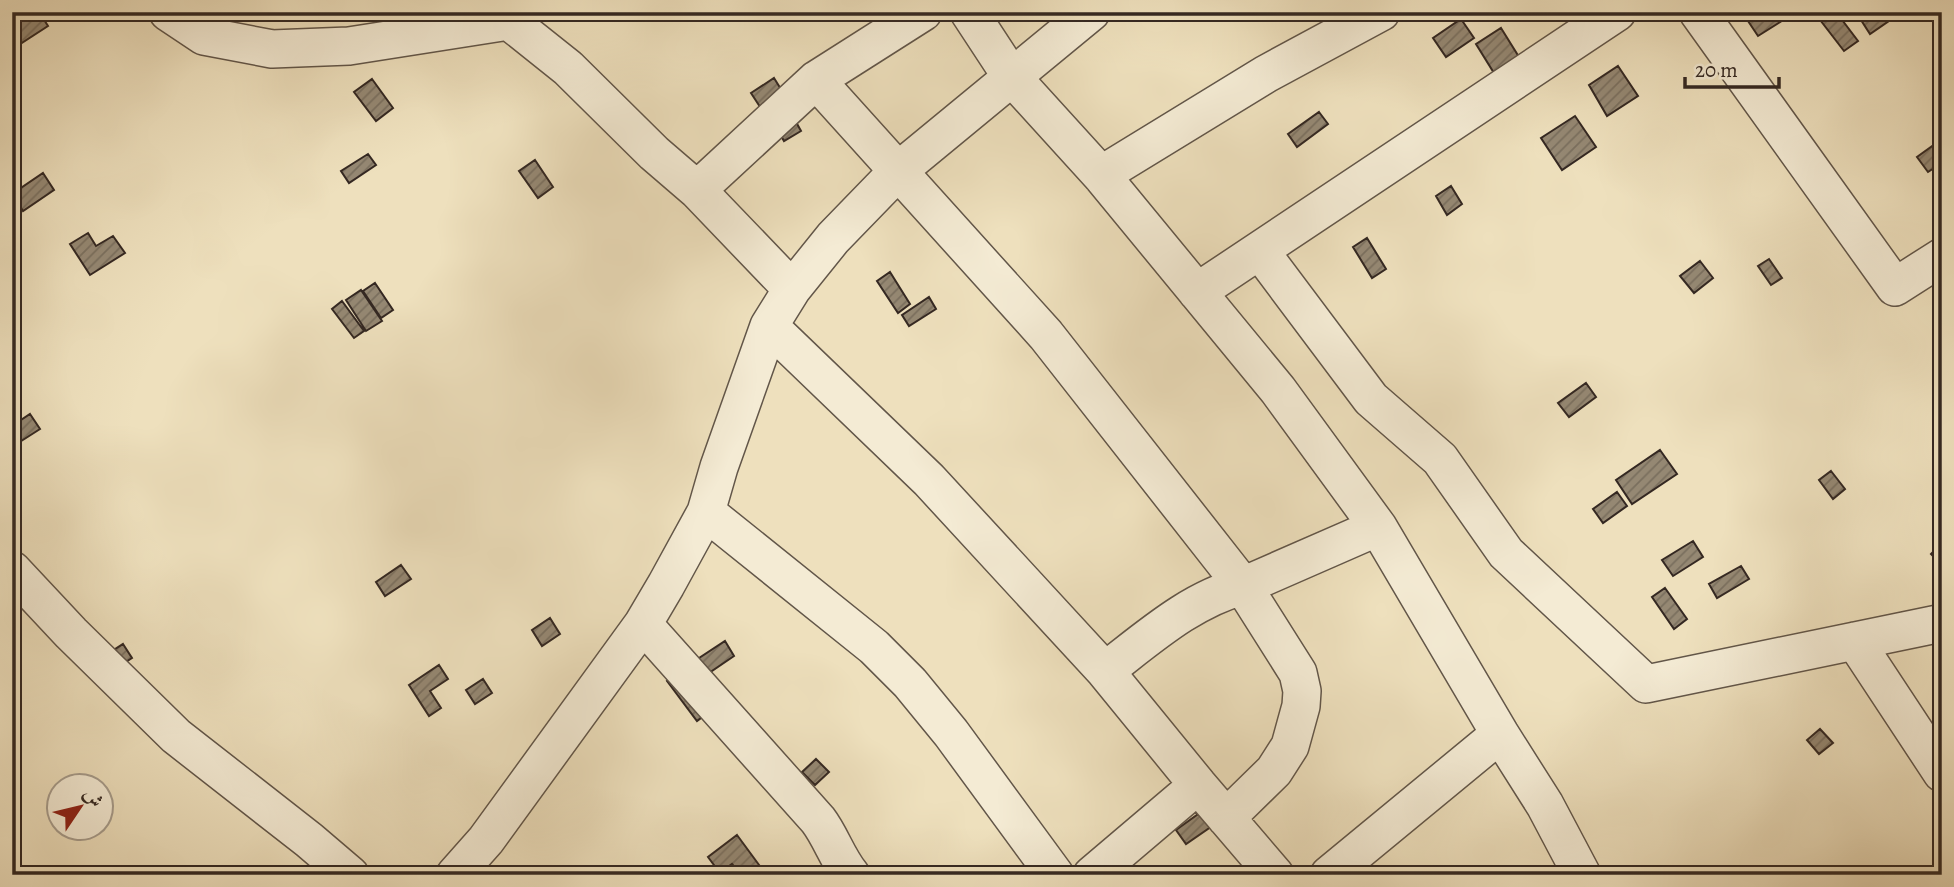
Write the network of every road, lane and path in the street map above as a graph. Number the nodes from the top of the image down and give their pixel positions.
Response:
1 (168, 12) edge
2 (923, 12) edge
3 (969, 12) edge
4 (1091, 12) edge
5 (1381, 12) edge
6 (1617, 12) edge
7 (1698, 12) edge
8 (505, 17) edge
9 (1011, 76) junction
10 (816, 80) junction
11 (898, 171) junction
12 (1101, 174) junction
13 (696, 190) junction
14 (1260, 251) junction
15 (1942, 257) edge
16 (792, 289) junction
17 (1197, 292) junction
18 (769, 326) junction
19 (706, 512) junction
20 (1378, 527) junction
21 (12, 570) edge
22 (1243, 586) junction
23 (1942, 623) edge
24 (643, 624) junction
25 (1855, 641) junction
26 (1105, 671) junction
27 (1500, 734) junction
28 (1942, 773) edge
29 (1198, 785) junction
30 (1226, 818) junction
31 (1574, 871) edge
32 (350, 875) edge
33 (455, 875) edge
34 (851, 875) edge
35 (1055, 875) edge
36 (1093, 875) edge
37 (1275, 875) edge
38 (1329, 875) edge

1 - 8 street
2 - 10 street
3 - 9 street
4 - 9 street
5 - 12 street
6 - 14 street
7 - 15 street
8 - 13 street
9 - 11 street
9 - 12 street
10 - 11 street
10 - 13 street
11 - 16 street
11 - 22 street
12 - 17 street
13 - 16 street
14 - 17 street
14 - 25 street
16 - 18 street
17 - 20 street
18 - 19 street
18 - 26 street
19 - 24 street
19 - 35 street
20 - 22 street
20 - 27 street
21 - 32 street
22 - 26 street
22 - 30 street
23 - 25 street
24 - 33 street
24 - 34 street
25 - 28 street
26 - 29 street
27 - 31 street
27 - 38 street
29 - 30 street
29 - 36 street
30 - 37 street

